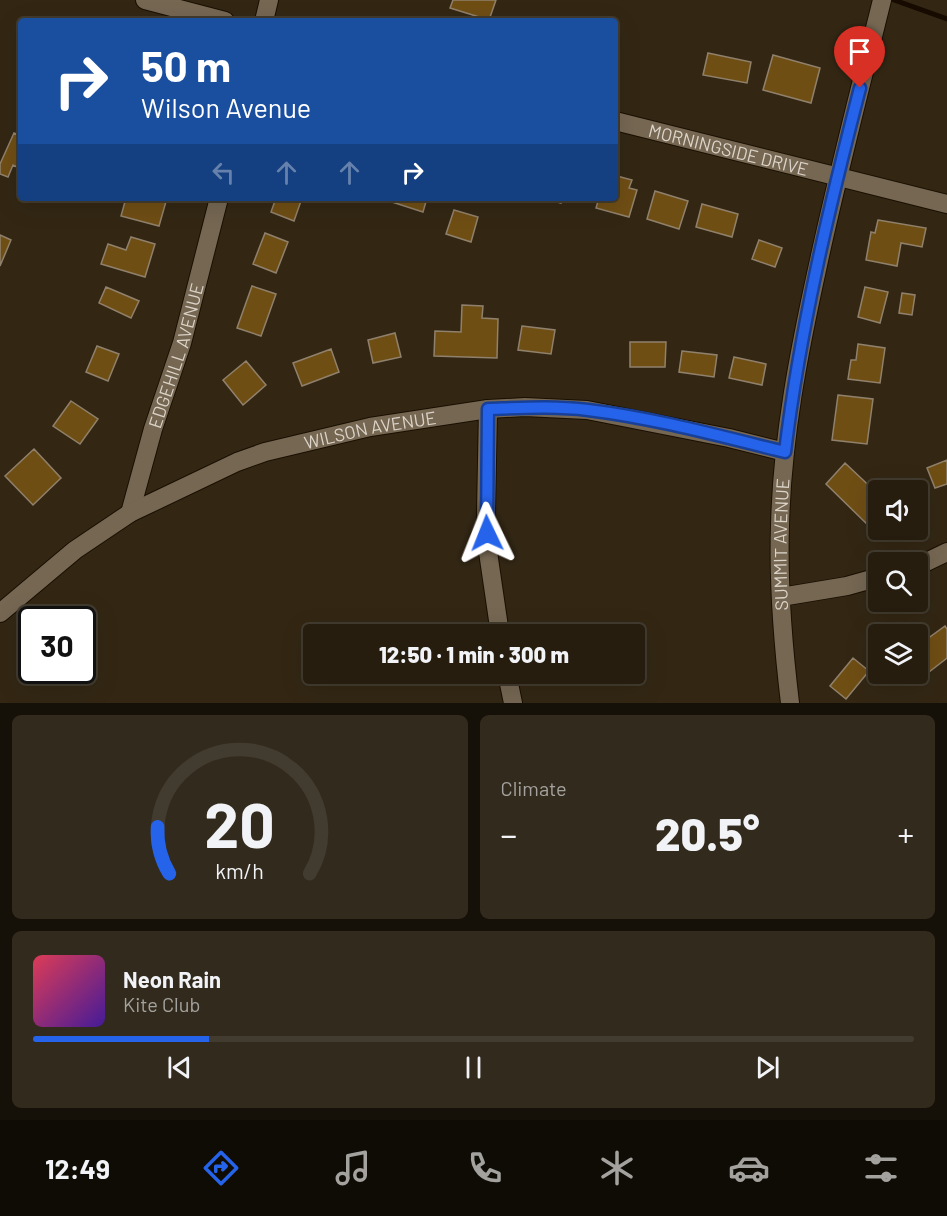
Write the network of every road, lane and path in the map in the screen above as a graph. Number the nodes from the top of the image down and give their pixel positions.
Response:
1 (145, 0) edge
2 (269, 0) edge
3 (882, 0) edge
4 (214, 18) edge
5 (265, 18) edge
6 (618, 122) edge
7 (837, 176) junction
8 (218, 201) edge
9 (947, 204) edge
10 (488, 409) junction
11 (785, 452) junction
12 (130, 513) junction
13 (947, 552) edge
14 (928, 561) edge
15 (868, 580) edge
16 (781, 597) junction
17 (0, 613) edge
18 (499, 624) edge
19 (507, 684) edge
20 (508, 702) edge
21 (790, 703) edge

1 - 4 street
2 - 5 street
3 - 7 street, SUMMIT AVENUE
6 - 7 street, MORNINGSIDE DRIVE
7 - 9 street, MORNINGSIDE DRIVE
7 - 11 street, SUMMIT AVENUE
8 - 12 street, EDGEHILL AVENUE
10 - 11 street, WILSON AVENUE
10 - 12 street, WILSON AVENUE
10 - 18 street
11 - 16 street, SUMMIT AVENUE
12 - 17 street, WILSON AVENUE
13 - 14 street
15 - 16 street
16 - 21 street, SUMMIT AVENUE
19 - 20 street

